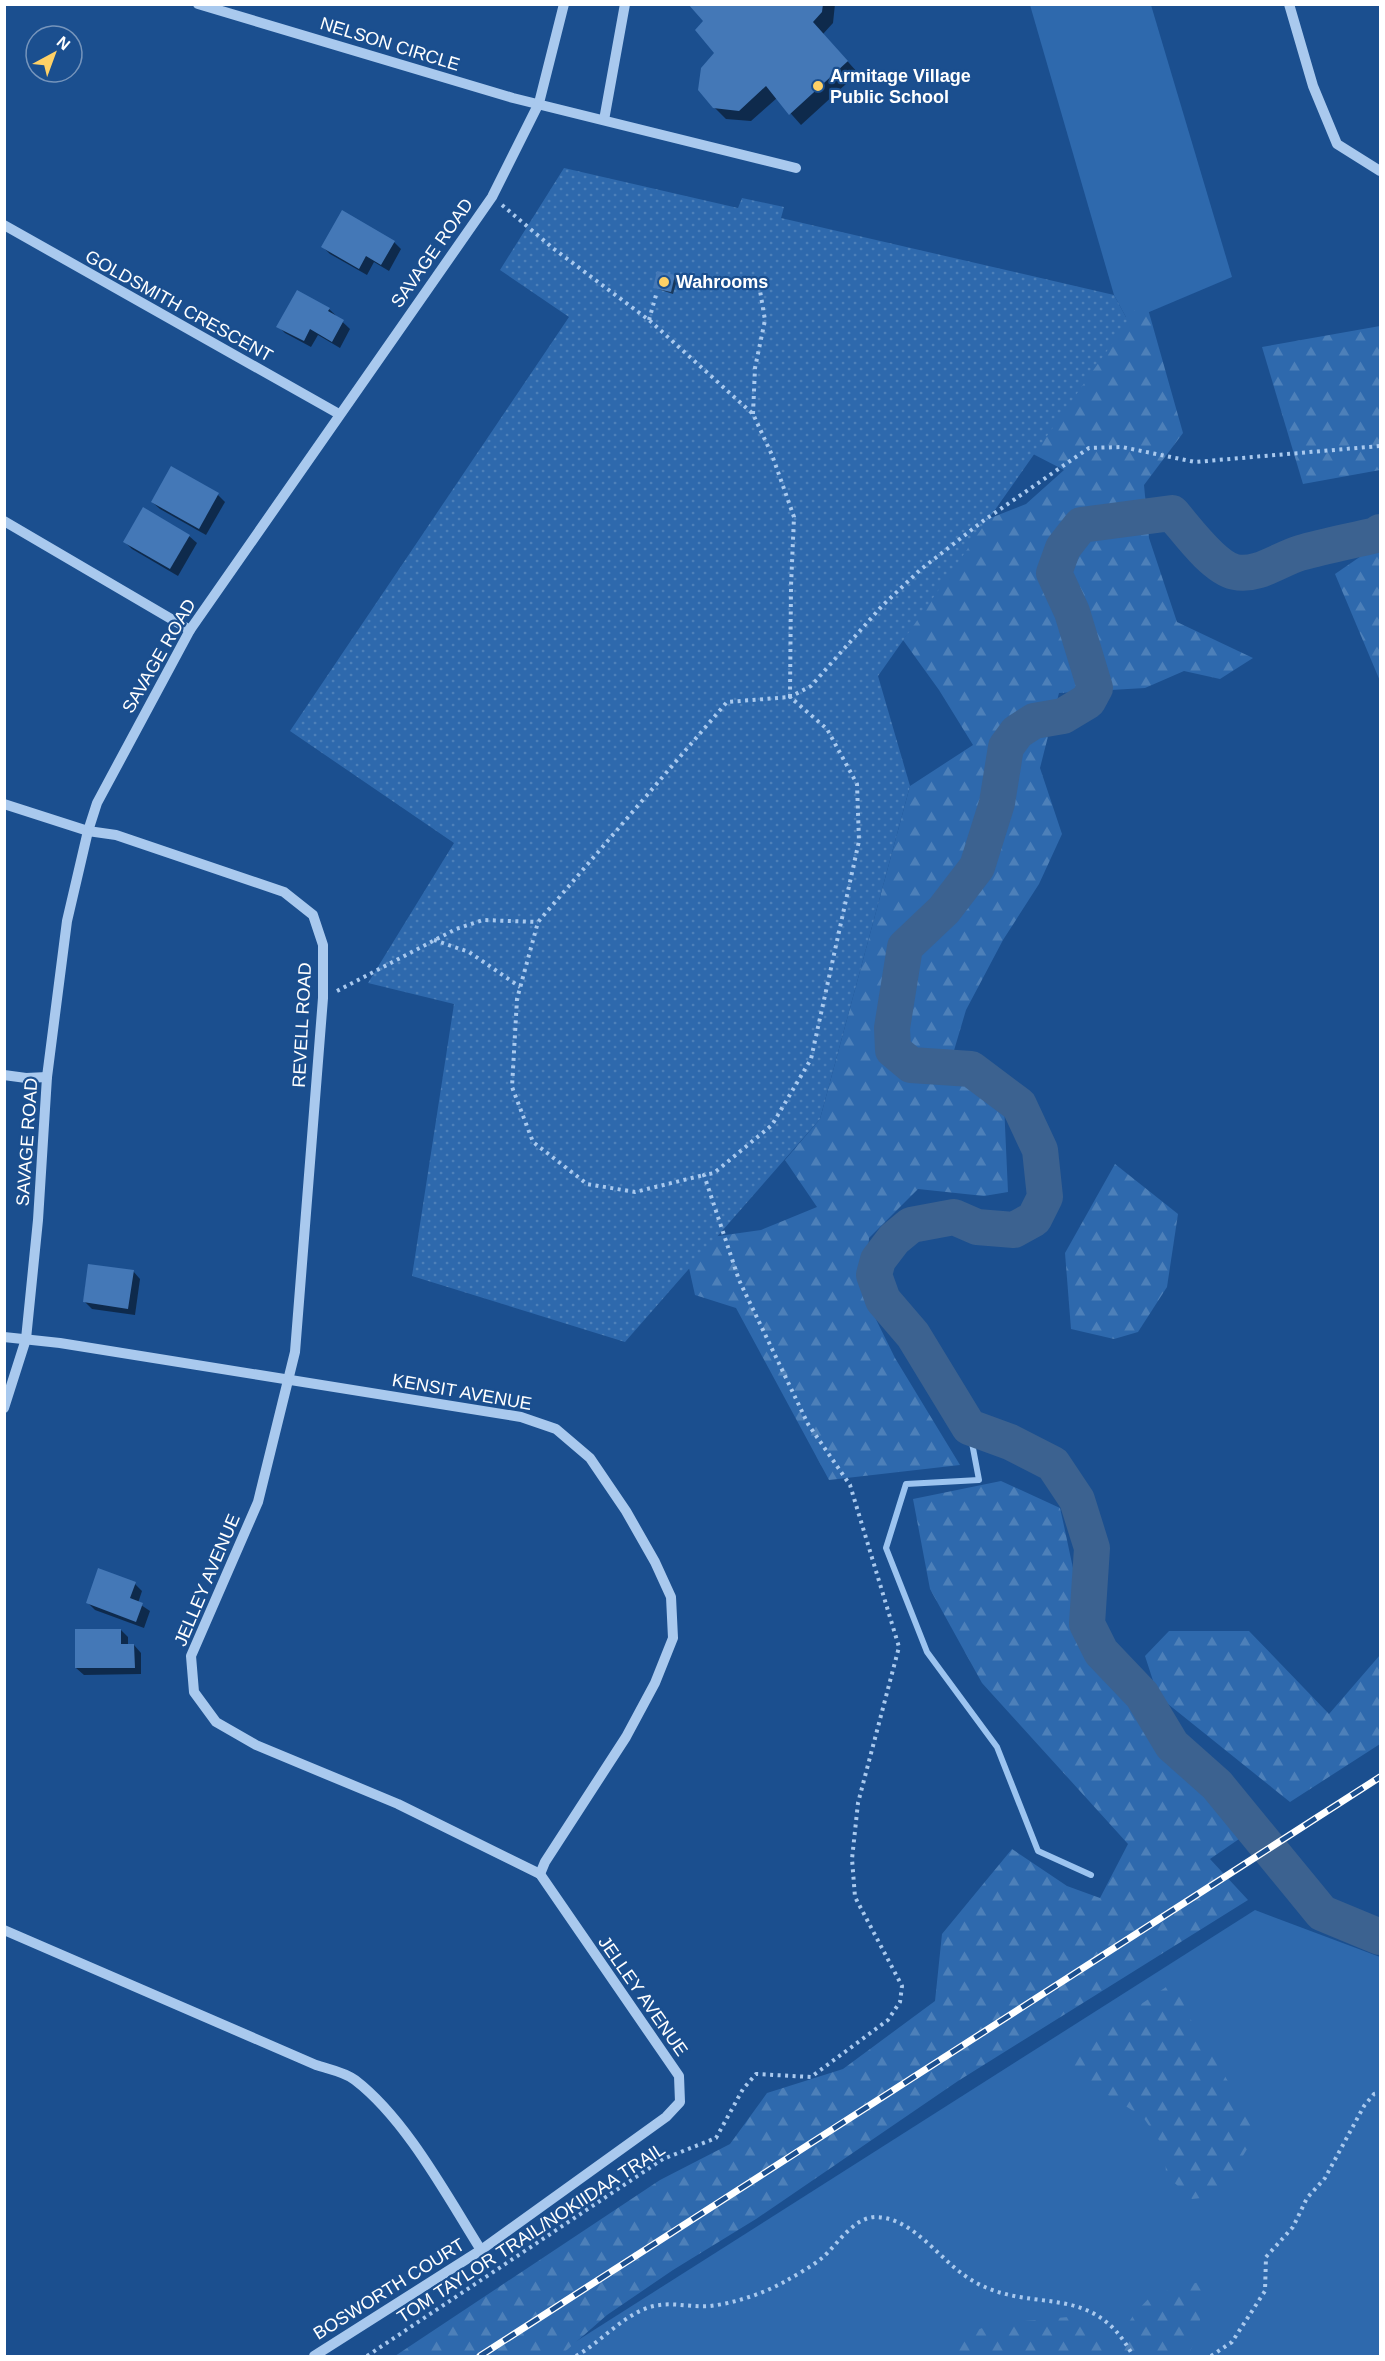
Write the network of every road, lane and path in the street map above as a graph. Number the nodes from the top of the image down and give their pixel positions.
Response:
1 (198, 4) edge
2 (564, 4) edge
3 (625, 4) edge
4 (1289, 4) edge
5 (539, 103) junction
6 (604, 120) junction
7 (796, 168) dead end
8 (1380, 171) edge
9 (492, 197) junction
10 (4, 225) edge
11 (758, 279) dead end
12 (656, 294) dead end
13 (649, 320) junction
14 (339, 414) junction
15 (753, 414) junction
16 (1380, 446) edge
17 (4, 520) edge
18 (190, 630) junction
19 (790, 697) junction
20 (4, 804) edge
21 (88, 831) junction
22 (538, 922) junction
23 (434, 940) junction
24 (520, 987) junction
25 (323, 998) junction
26 (4, 1075) edge
27 (47, 1077) junction
28 (704, 1175) junction
29 (4, 1337) edge
30 (26, 1339) junction
31 (288, 1380) junction
32 (4, 1408) edge
33 (540, 1874) junction
34 (4, 1930) edge
35 (1380, 2093) edge
36 (481, 2250) junction
37 (314, 2356) edge
38 (367, 2356) edge
39 (576, 2356) edge
40 (1133, 2356) edge
41 (1211, 2356) edge

1 - 5 street, NELSON CIRCLE
2 - 5 street, SAVAGE ROAD
3 - 6 street
4 - 8 street
5 - 6 street, NELSON CIRCLE
5 - 9 street, SAVAGE ROAD
6 - 7 street, NELSON CIRCLE
9 - 13 path
9 - 14 street, SAVAGE ROAD
10 - 14 street, GOLDSMITH CRESCENT
11 - 15 path
12 - 13 path
13 - 15 path
14 - 18 street, SAVAGE ROAD
15 - 19 path
16 - 19 path
17 - 18 street
18 - 21 street, SAVAGE ROAD
19 - 22 path
19 - 28 path
20 - 21 street, REVELL ROAD
21 - 25 street, REVELL ROAD
21 - 27 street, SAVAGE ROAD
22 - 23 path
22 - 24 path
23 - 24 path
23 - 25 path
24 - 28 path
25 - 31 street, REVELL ROAD
26 - 27 street
27 - 30 street, SAVAGE ROAD
28 - 38 path, TOM TAYLOR TRAIL/NOKIIDAA TRAIL
29 - 30 street, KENSIT AVENUE
30 - 31 street, KENSIT AVENUE
30 - 32 street, SAVAGE ROAD
31 - 33 street, JELLEY AVENUE
31 - 33 street, KENSIT AVENUE
33 - 36 street, JELLEY AVENUE
34 - 36 street
35 - 41 path
36 - 37 street, BOSWORTH COURT
39 - 40 path

